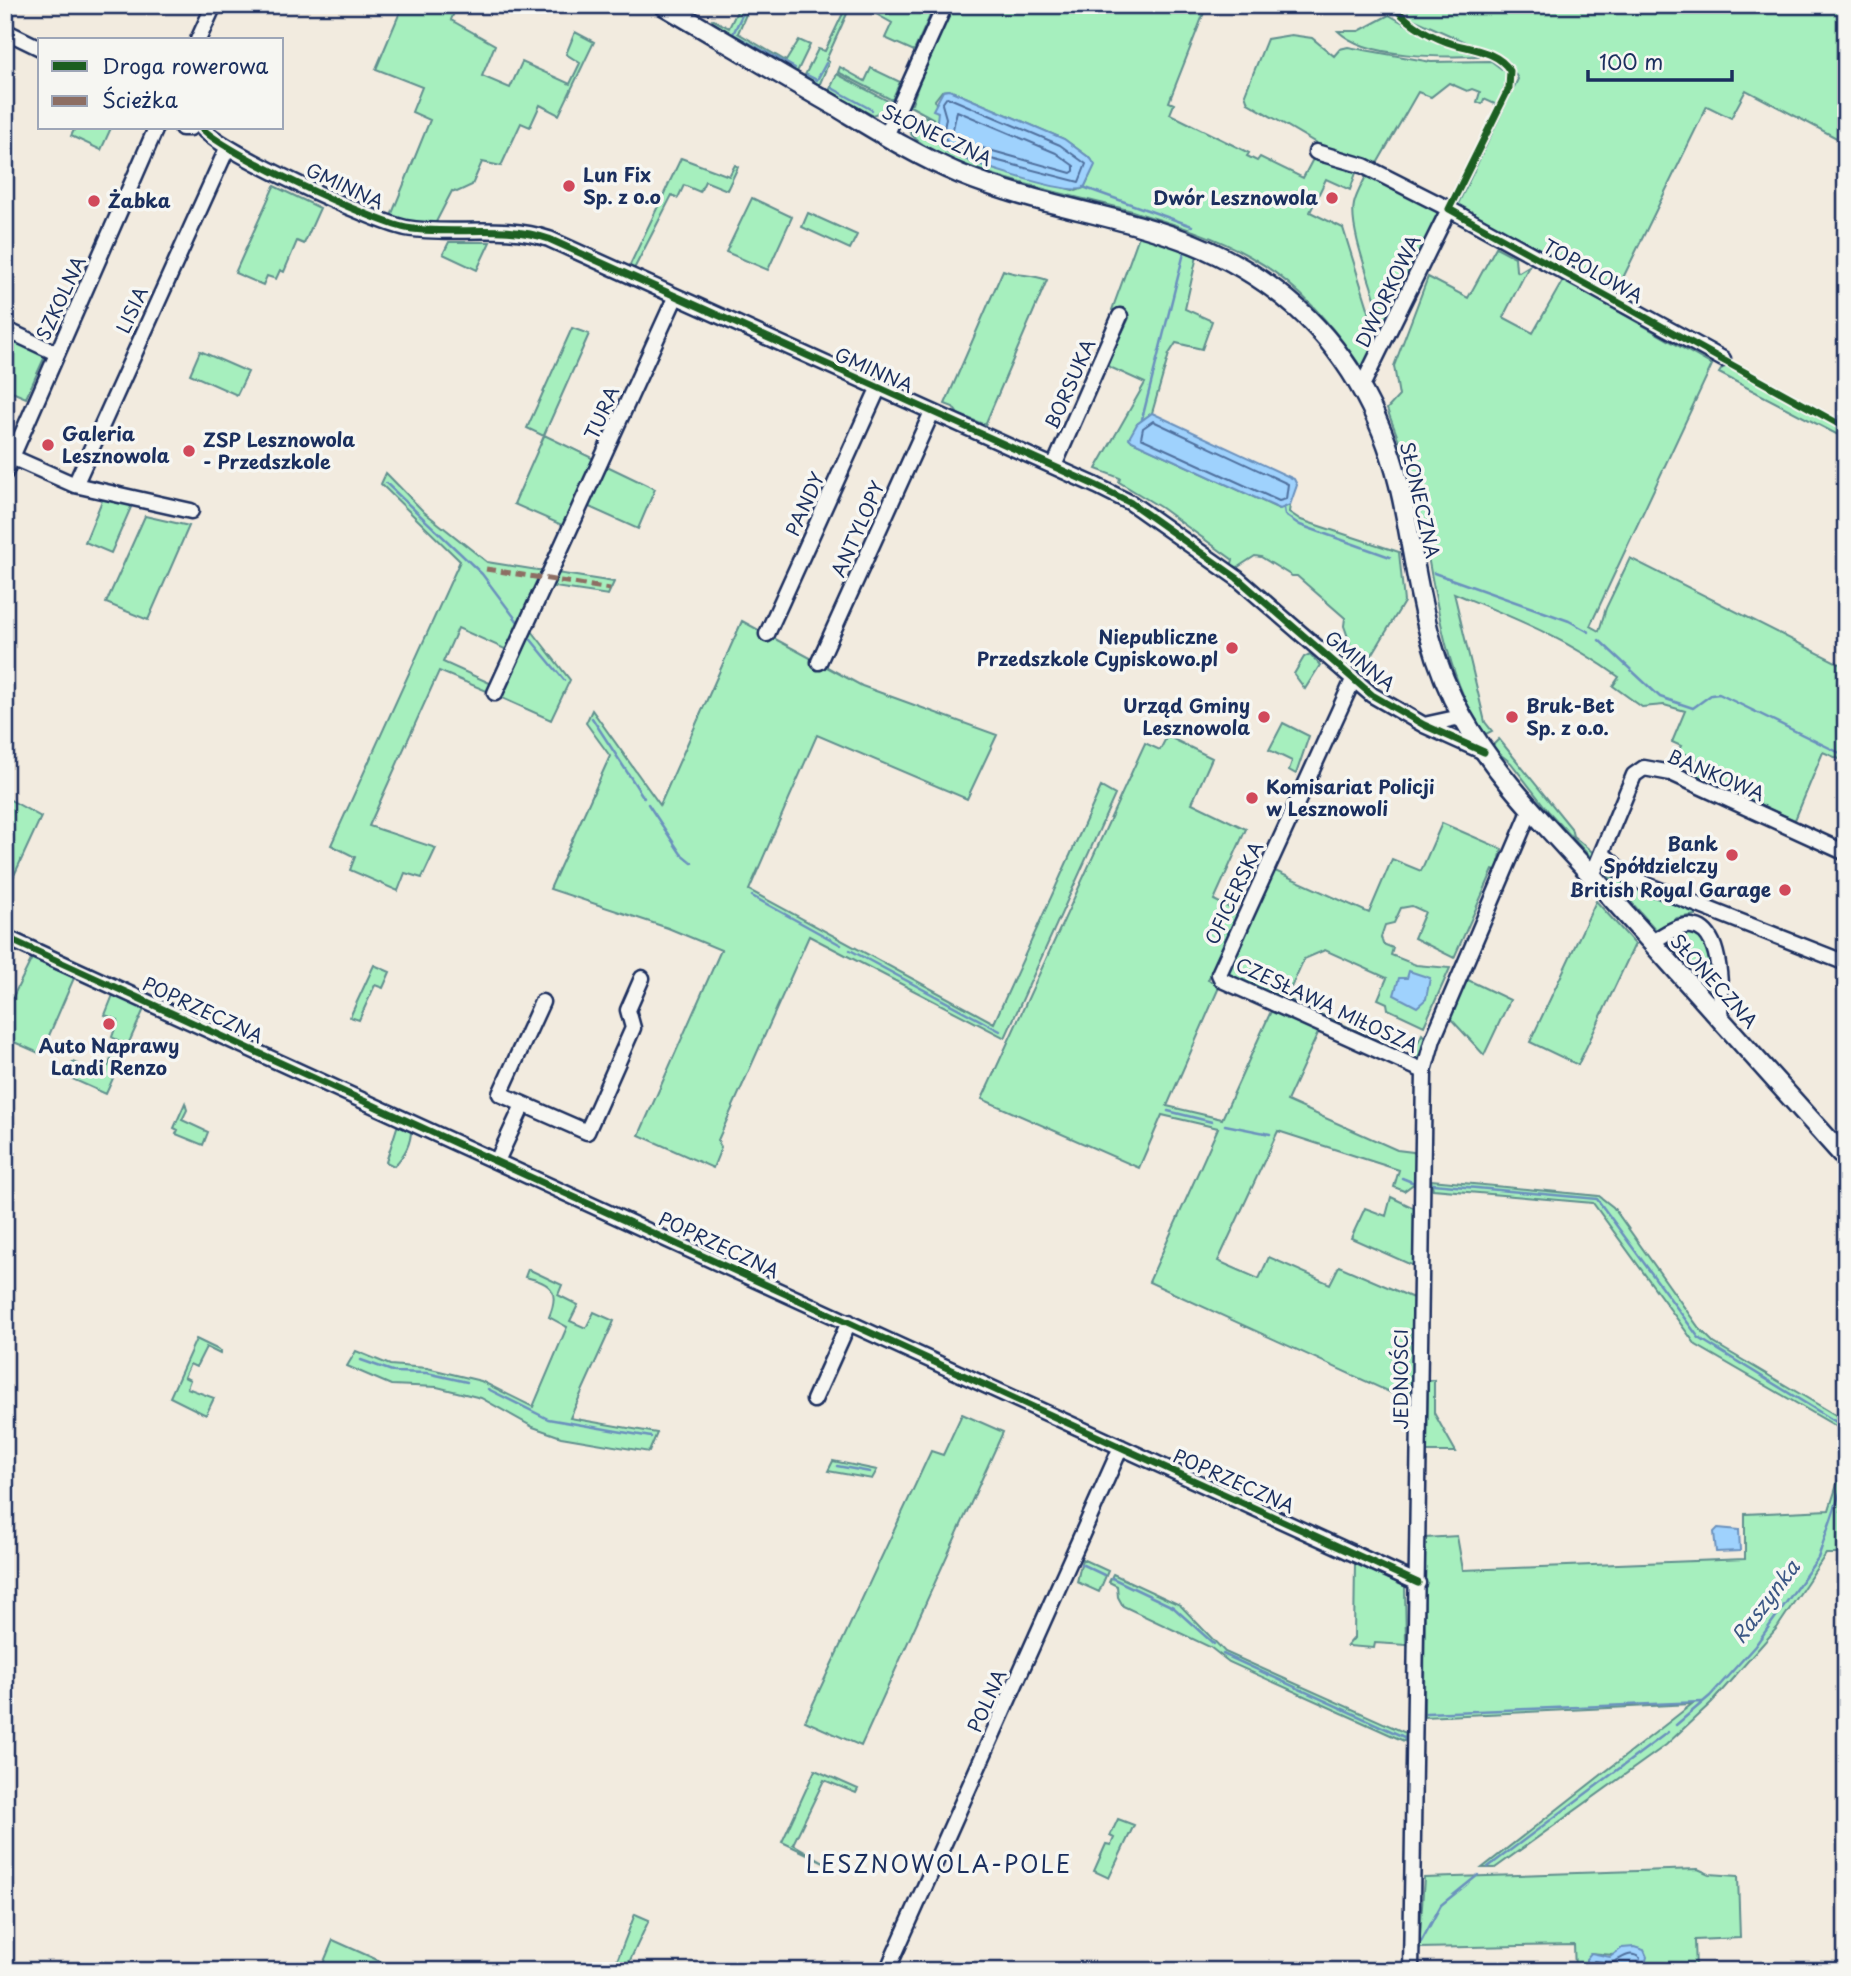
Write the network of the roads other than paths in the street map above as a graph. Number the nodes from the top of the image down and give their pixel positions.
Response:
1 (214, 5) edge
2 (663, 5) edge
3 (945, 5) edge
4 (5, 31) edge
5 (199, 38) edge
6 (38, 47) edge
7 (192, 130) edge
8 (205, 130) edge
9 (154, 134) edge
10 (886, 136) junction
11 (1316, 152) dead end
12 (225, 153) junction
13 (247, 159) junction
14 (1449, 209) junction
15 (675, 298) junction
16 (1120, 316) dead end
17 (5, 329) edge
18 (56, 353) junction
19 (1723, 359) dead end
20 (1361, 388) junction
21 (878, 389) junction
22 (932, 412) junction
23 (9, 456) edge
24 (1054, 466) junction
25 (5, 473) edge
26 (75, 485) junction
27 (191, 511) dead end
28 (767, 634) dead end
29 (819, 662) dead end
30 (1353, 680) junction
31 (495, 693) dead end
32 (1450, 694) junction
33 (1464, 721) junction
34 (1433, 727) junction
35 (1484, 752) junction
36 (1531, 809) junction
37 (1846, 853) edge
38 (1602, 854) junction
39 (1592, 876) junction
40 (1705, 908) junction
41 (1699, 925) junction
42 (5, 937) edge
43 (1652, 943) junction
44 (1846, 963) edge
45 (1219, 970) joint
46 (642, 978) dead end
47 (542, 1002) dead end
48 (1720, 1019) junction
49 (1424, 1071) junction
50 (523, 1105) junction
51 (1846, 1159) edge
52 (497, 1161) junction
53 (849, 1322) junction
54 (814, 1400) dead end
55 (1121, 1447) junction
56 (1418, 1583) junction
57 (887, 1971) edge
58 (1411, 1971) edge

1 - 5 street
2 - 10 main road, SŁONECZNA
3 - 10 street
4 - 6 street
7 - 12 street, GMINNA
8 - 13 street, GMINNA
9 - 18 street, SZKOLNA
10 - 20 main road, SŁONECZNA
11 - 14 street, TOPOLOWA
12 - 13 street, GMINNA
12 - 26 street, LISIA
13 - 15 street, GMINNA
14 - 19 street, TOPOLOWA
14 - 20 street, DWORKOWA
15 - 21 street, GMINNA
15 - 31 street, TURA
16 - 24 street, BORSUKA
17 - 18 street
18 - 23 street, SZKOLNA
20 - 32 main road, SŁONECZNA
21 - 22 street, GMINNA
21 - 28 street, PANDY
22 - 24 street, GMINNA
22 - 29 street, ANTYLOPY
23 - 25 street, SZKOLNA
23 - 26 street
24 - 30 street, GMINNA
26 - 27 street
30 - 34 street, GMINNA
30 - 45 street, OFICERSKA
32 - 33 main road, SŁONECZNA
32 - 34 street
33 - 34 street
33 - 35 main road, SŁONECZNA
34 - 35 street, GMINNA
35 - 36 main road, SŁONECZNA
36 - 39 main road, SŁONECZNA
36 - 49 street, JEDNOŚCI
37 - 38 street, BANKOWA
38 - 39 street, BANKOWA
38 - 40 street
39 - 43 main road, SŁONECZNA
40 - 41 street
40 - 44 street
41 - 43 street
41 - 48 street
42 - 52 street, POPRZECZNA
43 - 48 main road, SŁONECZNA
45 - 49 street, CZESŁAWA MIŁOSZA
46 - 50 street
47 - 50 street
48 - 51 main road, SŁONECZNA
49 - 56 street, JEDNOŚCI
50 - 52 street
52 - 53 street, POPRZECZNA
53 - 54 street
53 - 55 street, POPRZECZNA
55 - 56 street, POPRZECZNA
55 - 57 street, POLNA
56 - 58 street, JEDNOŚCI

